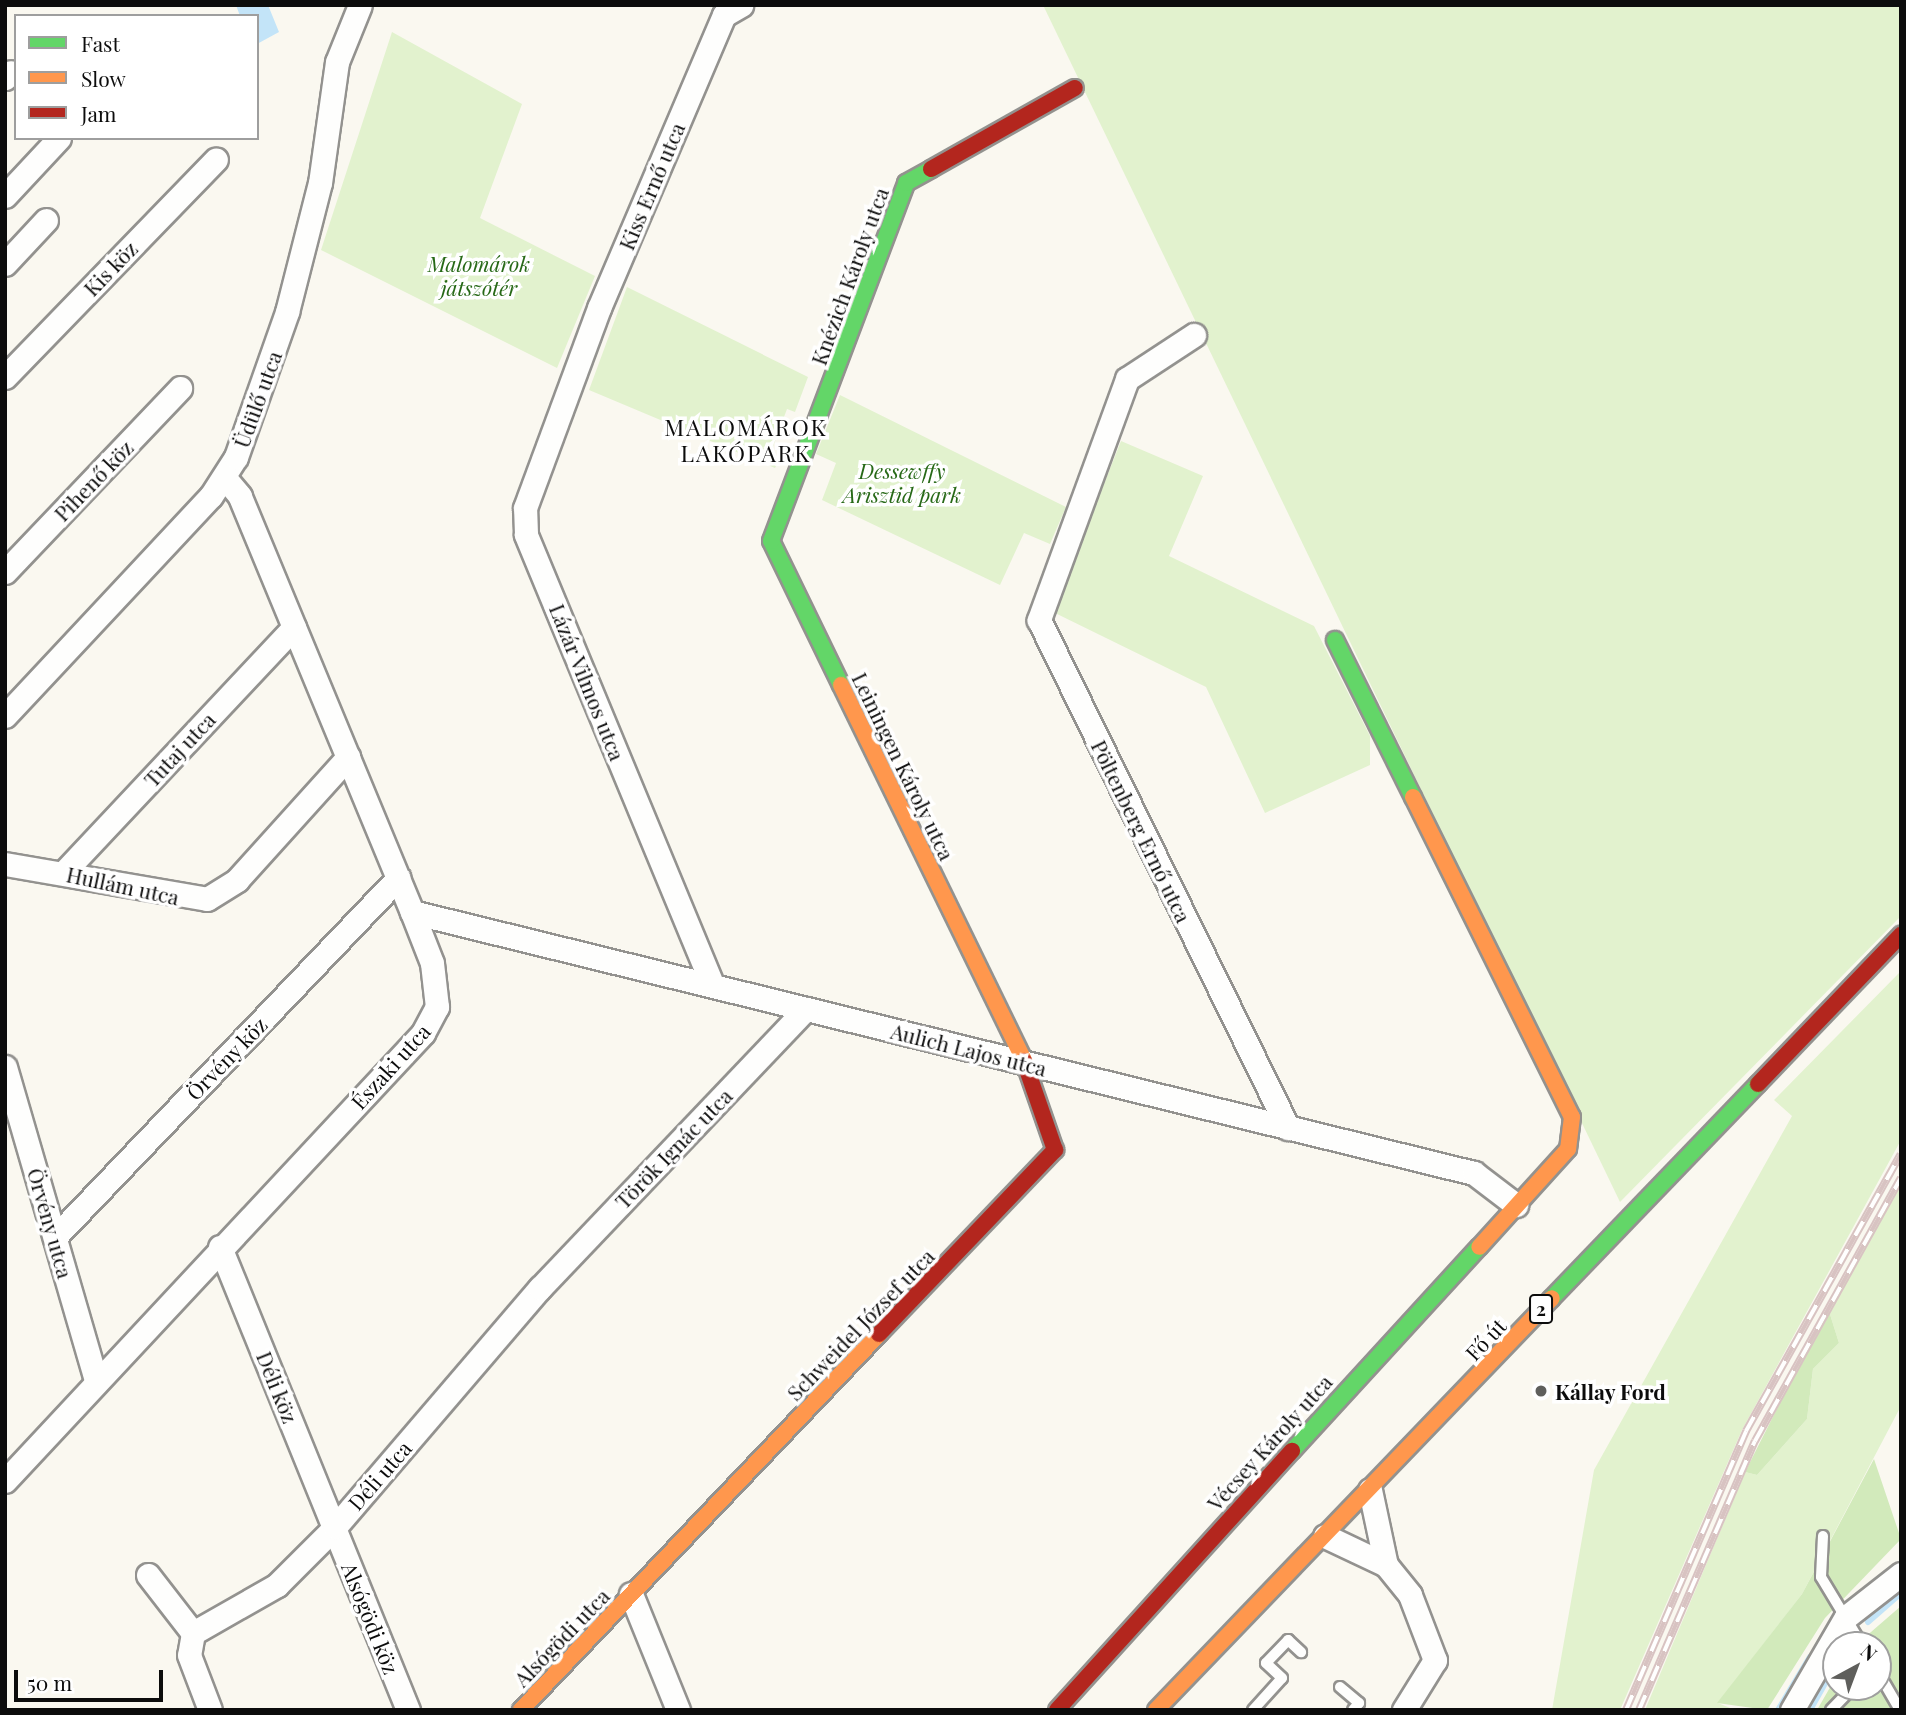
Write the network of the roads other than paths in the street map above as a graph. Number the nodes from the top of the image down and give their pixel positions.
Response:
1 (360, 5) edge
2 (741, 5) edge
3 (1075, 89) dead end
4 (57, 140) edge
5 (216, 159) dead end
6 (5, 196) edge
7 (46, 220) dead end
8 (5, 264) edge
9 (1194, 335) dead end
10 (5, 377) edge
11 (572, 377) joint
12 (180, 388) dead end
13 (225, 478) junction
14 (792, 486) joint
15 (5, 572) edge
16 (294, 627) junction
17 (1335, 639) dead end
18 (5, 716) edge
19 (348, 757) junction
20 (5, 864) edge
21 (65, 872) junction
22 (398, 878) junction
23 (412, 912) junction
24 (1901, 935) edge
25 (712, 984) junction
26 (806, 1009) junction
27 (1025, 1063) junction
28 (5, 1067) edge
29 (1288, 1128) junction
30 (1516, 1205) junction
31 (55, 1237) junction
32 (220, 1247) junction
33 (540, 1288) joint
34 (96, 1380) junction
35 (5, 1481) edge
36 (1370, 1490) junction
37 (335, 1527) junction
38 (1325, 1536) junction
39 (1823, 1536) dead end
40 (1386, 1565) junction
41 (1901, 1574) edge
42 (148, 1575) dead end
43 (631, 1594) junction
44 (1846, 1616) junction
45 (1854, 1631) edge
46 (192, 1633) junction
47 (1301, 1652) dead end
48 (1340, 1687) dead end
49 (210, 1710) edge
50 (408, 1710) edge
51 (521, 1710) edge
52 (678, 1710) edge
53 (1057, 1710) edge
54 (1156, 1710) edge
55 (1253, 1710) edge
56 (1353, 1710) edge
57 (1404, 1710) edge
58 (1791, 1710) edge

1 - 13 street, Üdülő utca
2 - 11 street, Kiss Ernő utca
3 - 14 street, Knézich Károly utca
4 - 6 street
5 - 10 street, Kis köz
7 - 8 street
9 - 29 street, Pöltenberg Ernő utca
11 - 25 street, Lázár Vilmos utca
12 - 15 street, Pihenő köz
13 - 16 street, Északi utca
13 - 18 street, Üdülő utca
14 - 27 street, Leiningen Károly utca
16 - 19 street, Északi utca
16 - 21 street, Tutaj utca
17 - 30 street, Vécsey Károly utca
19 - 21 street, Hullám utca
19 - 22 street, Északi utca
20 - 21 street, Hullám utca
22 - 23 street, Északi utca
22 - 31 street, Örvény köz
23 - 25 street, Aulich Lajos utca
23 - 32 street, Északi utca
24 - 36 street, Fő út / 2
25 - 26 street, Aulich Lajos utca
26 - 27 street, Aulich Lajos utca
26 - 33 street, Török Ignác utca
27 - 29 street, Aulich Lajos utca
27 - 43 street, Schweidel József utca
28 - 31 street, Örvény utca
29 - 30 street, Aulich Lajos utca
30 - 53 street, Vécsey Károly utca
31 - 34 street, Örvény utca
32 - 34 street, Északi utca
32 - 37 street, Déli köz
33 - 37 street, Déli utca
34 - 35 street, Északi utca
36 - 38 street, Fő út / 2
36 - 40 street
37 - 46 street, Déli utca
37 - 50 street, Alsógödi köz
38 - 40 street
38 - 54 street, Fő út / 2
39 - 44 lane
40 - 57 street
41 - 44 street
42 - 46 street
43 - 51 street, Alsógödi utca
43 - 52 street
44 - 45 lane
44 - 58 street
46 - 49 street
47 - 55 lane
48 - 56 lane

